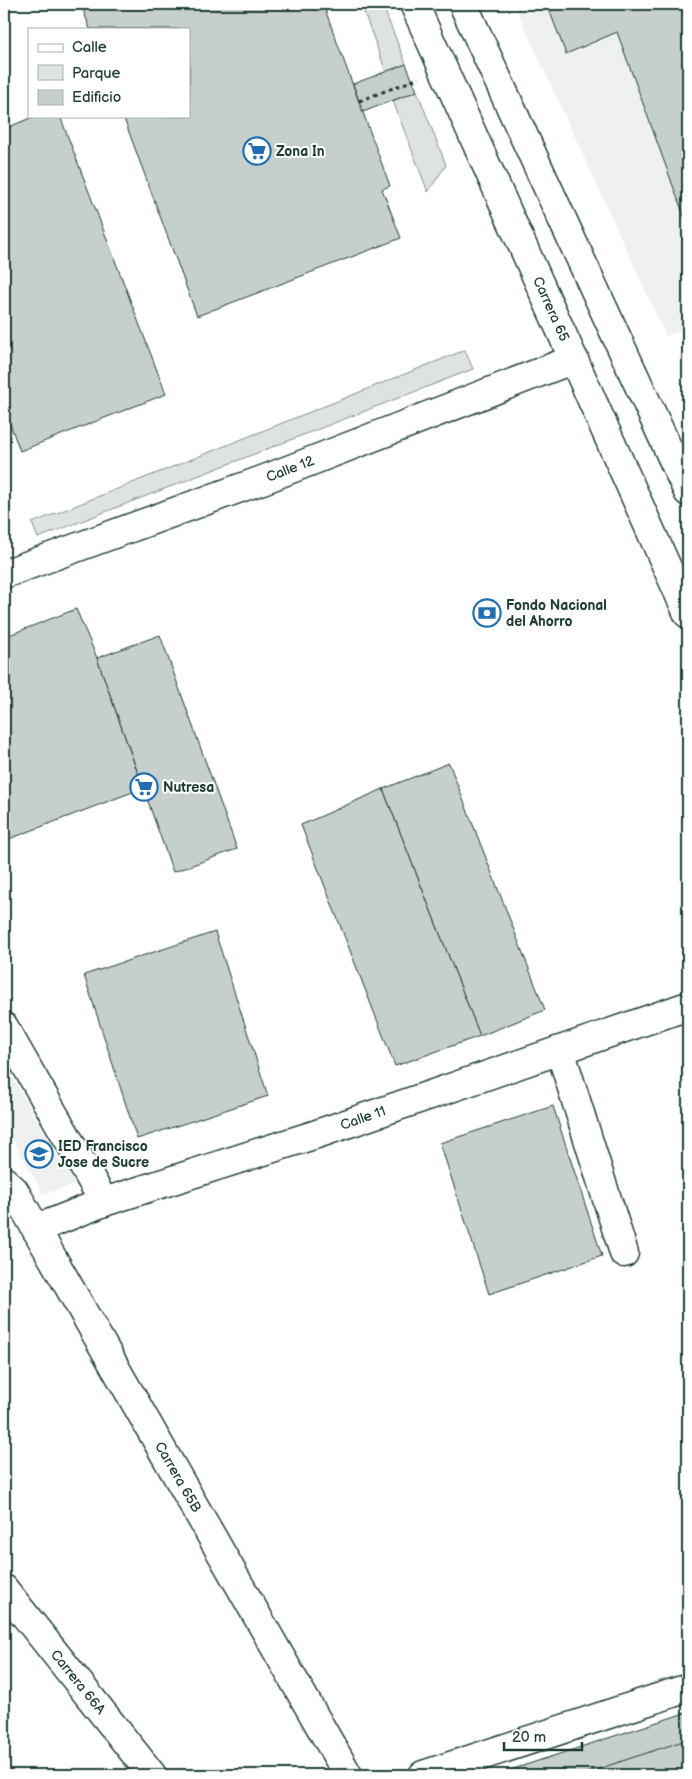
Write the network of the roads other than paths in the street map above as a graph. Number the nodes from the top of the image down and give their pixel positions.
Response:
1 (414, 4) edge
2 (463, 4) edge
3 (574, 359) junction
4 (688, 492) edge
5 (4, 574) edge
6 (688, 614) edge
7 (688, 1006) edge
8 (4, 1027) edge
9 (560, 1050) junction
10 (4, 1181) edge
11 (104, 1202) junction
12 (36, 1228) junction
13 (624, 1253) dead end
14 (4, 1589) edge
15 (688, 1688) edge
16 (436, 1773) edge
17 (152, 1775) edge
18 (348, 1775) edge

1 - 3 street, Carrera 65
2 - 4 street
3 - 5 street, Calle 12
3 - 6 street, Carrera 65
7 - 9 street, Calle 11
8 - 11 street
9 - 11 street, Calle 11
9 - 13 street
10 - 12 street, Carrera 65B
11 - 12 street, Calle 11
12 - 18 street, Carrera 65B
14 - 17 street, Carrera 66A
15 - 16 street

